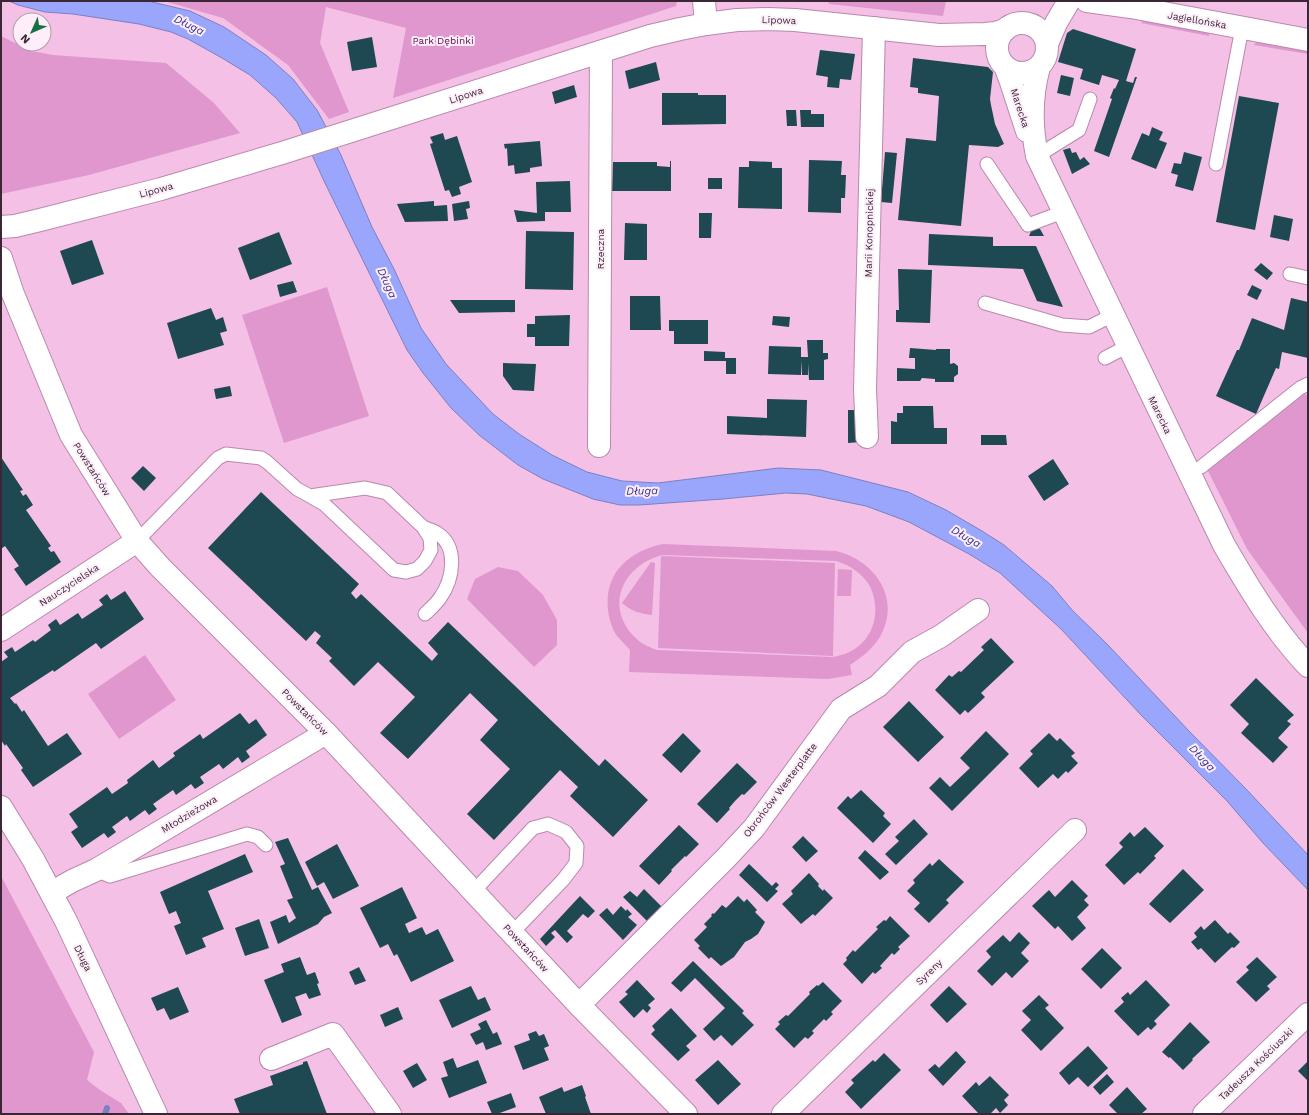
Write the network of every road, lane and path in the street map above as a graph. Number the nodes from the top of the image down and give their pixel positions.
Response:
1 (704, 1) edge
2 (1068, 1) edge
3 (1087, 1) edge
4 (706, 24) junction
5 (1030, 24) junction
6 (874, 28) junction
7 (1242, 28) junction
8 (1005, 30) junction
9 (938, 34) junction
10 (1308, 40) edge
11 (1047, 44) junction
12 (601, 52) junction
13 (1002, 60) junction
14 (1039, 67) junction
15 (1090, 99) dead end
16 (1036, 153) junction
17 (987, 164) dead end
18 (1216, 164) dead end
19 (1063, 212) junction
20 (1, 227) edge
21 (1, 258) edge
22 (1290, 274) dead end
23 (1308, 278) edge
24 (985, 303) dead end
25 (1113, 315) junction
26 (1128, 346) junction
27 (1105, 358) dead end
28 (1308, 384) edge
29 (867, 437) dead end
30 (599, 446) dead end
31 (1201, 467) dead end
32 (310, 496) junction
33 (423, 527) junction
34 (137, 541) junction
35 (978, 610) dead end
36 (425, 614) dead end
37 (1, 630) edge
38 (1308, 666) edge
39 (326, 733) junction
40 (1, 807) edge
41 (1075, 830) dead end
42 (266, 845) dead end
43 (96, 870) junction
44 (473, 892) junction
45 (51, 893) junction
46 (512, 933) junction
47 (579, 1005) junction
48 (1308, 1014) edge
49 (271, 1059) dead end
50 (156, 1114) edge
51 (390, 1114) edge
52 (686, 1114) edge
53 (783, 1114) edge
54 (1204, 1114) edge

1 - 4 street
2 - 5 street
2 - 11 street
3 - 7 street, Jagiellońska
4 - 6 street, Lipowa
4 - 12 street, Lipowa
5 - 8 street
5 - 11 street
6 - 9 street, Lipowa
6 - 29 street, Marii Konopnickiej
7 - 10 street, Jagiellońska
7 - 18 lane
8 - 9 street, Lipowa
8 - 13 street
9 - 13 street, Lipowa
11 - 14 street
12 - 20 street, Lipowa
12 - 30 street, Rzeczna
13 - 14 street
13 - 16 street, Marecka
14 - 16 street, Marecka
15 - 16 lane
16 - 19 street, Marecka
17 - 19 lane
19 - 25 street, Marecka
21 - 34 street, Powstańców
22 - 23 lane
24 - 25 lane
25 - 26 street, Marecka
26 - 27 lane
26 - 38 street, Marecka
28 - 31 lane
32 - 33 lane
32 - 33 lane
32 - 34 lane
33 - 36 lane
34 - 37 street, Nauczycielska
34 - 39 street, Powstańców
35 - 47 street, Obrońców Westerplatte
39 - 43 street, Młodzieżowa
39 - 44 street, Powstańców
40 - 45 street, Długa
41 - 53 street, Syreny
42 - 43 lane
43 - 45 street, Młodzieżowa
44 - 46 street, Powstańców
44 - 46 lane
45 - 50 street, Długa
46 - 47 street, Powstańców
47 - 52 street, Powstańców
48 - 54 street, Tadeusza Kościuszki
49 - 51 street

